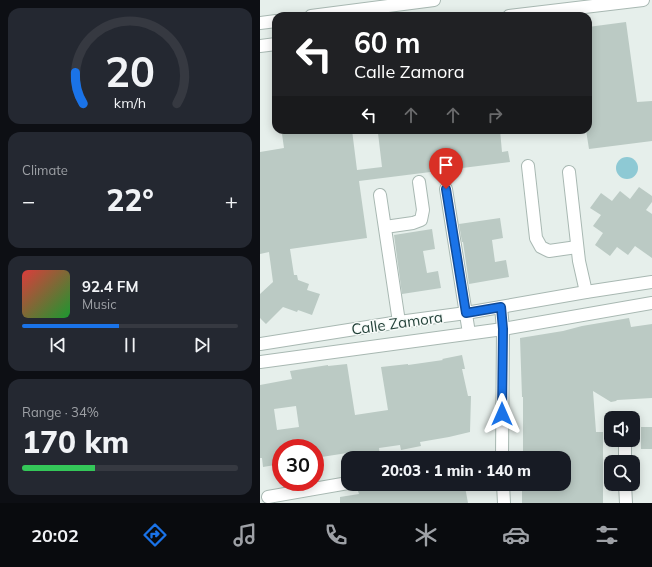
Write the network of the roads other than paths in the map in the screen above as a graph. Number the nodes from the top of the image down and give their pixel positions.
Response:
1 (434, 0) edge
2 (643, 0) edge
3 (365, 4) edge
4 (329, 12) edge
5 (542, 12) edge
6 (272, 21) edge
7 (260, 23) edge
8 (272, 44) edge
9 (260, 46) edge
10 (528, 166) dead end
11 (569, 172) dead end
12 (419, 182) dead end
13 (446, 189) dead end
14 (380, 195) dead end
15 (385, 227) junction
16 (577, 247) junction
17 (652, 282) edge
18 (586, 292) junction
19 (652, 303) edge
20 (501, 307) junction
21 (466, 313) junction
22 (399, 322) junction
23 (503, 329) junction
24 (469, 333) junction
25 (260, 344) edge
26 (260, 362) edge
27 (500, 451) edge
28 (341, 484) edge
29 (503, 491) edge
30 (625, 491) edge
31 (268, 498) dead end
32 (504, 503) edge
33 (626, 503) edge

1 - 3 street
2 - 5 street
3 - 4 street
6 - 7 street
8 - 9 street
10 - 16 street
11 - 16 street
12 - 15 street
13 - 21 street
14 - 15 street
15 - 22 street
16 - 18 street
17 - 18 street, Calle Zamora
18 - 20 street, Calle Zamora
19 - 23 street, Calle Zamora
20 - 21 street, Calle Zamora
20 - 23 street
21 - 22 street, Calle Zamora
21 - 24 street
22 - 25 street, Calle Zamora
23 - 24 street, Calle Zamora
23 - 27 street
24 - 26 street, Calle Zamora
28 - 31 street
29 - 32 street
30 - 33 street

